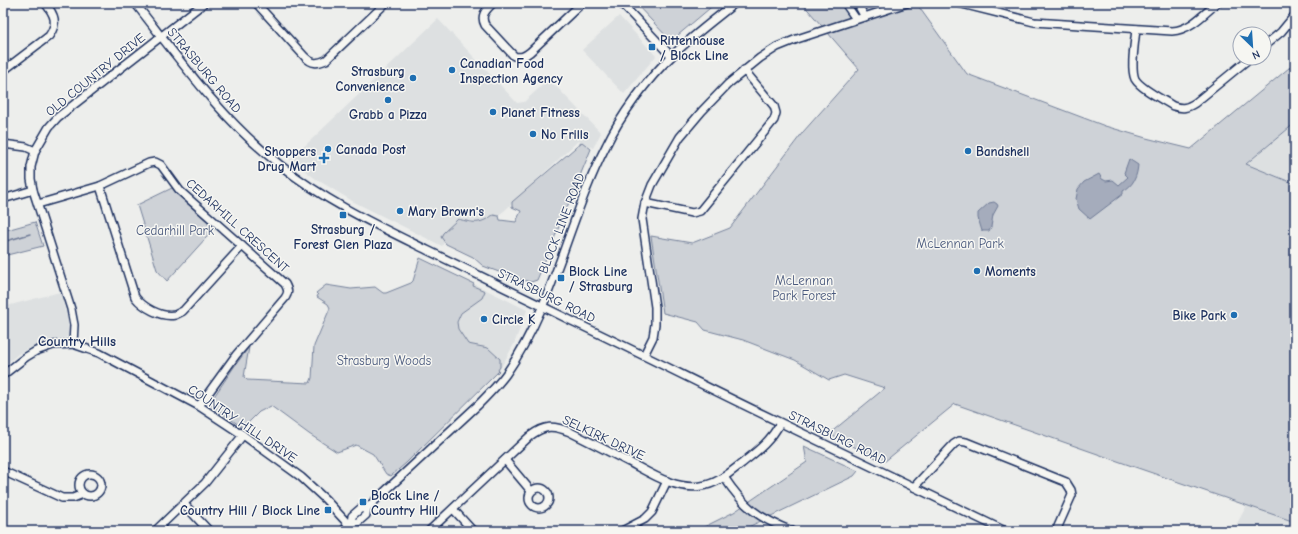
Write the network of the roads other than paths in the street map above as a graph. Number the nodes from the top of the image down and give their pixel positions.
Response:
1 (46, 3) edge
2 (135, 3) edge
3 (204, 3) edge
4 (256, 3) edge
5 (386, 3) edge
6 (493, 3) edge
7 (582, 3) edge
8 (621, 3) edge
9 (735, 3) edge
10 (844, 3) edge
11 (857, 3) edge
12 (907, 3) edge
13 (958, 3) edge
14 (1217, 3) edge
15 (1295, 15) edge
16 (865, 17) junction
17 (856, 19) junction
18 (1136, 29) junction
19 (161, 37) junction
20 (1272, 39) edge
21 (671, 56) junction
22 (1240, 66) edge
23 (744, 70) junction
24 (3, 71) edge
25 (3, 144) edge
26 (35, 150) junction
27 (100, 186) junction
28 (33, 190) junction
29 (3, 199) edge
30 (645, 203) junction
31 (38, 204) junction
32 (242, 246) junction
33 (542, 307) junction
34 (73, 344) junction
35 (644, 355) junction
36 (3, 375) edge
37 (199, 406) junction
38 (780, 423) junction
39 (242, 435) junction
40 (505, 460) junction
41 (3, 471) edge
42 (724, 477) junction
43 (667, 481) junction
44 (914, 487) junction
45 (531, 491) dead end
46 (83, 494) dead end
47 (184, 504) junction
48 (453, 509) junction
49 (350, 524) junction
50 (155, 531) edge
51 (209, 531) edge
52 (343, 531) edge
53 (429, 531) edge
54 (473, 531) edge
55 (622, 531) edge
56 (792, 531) edge
57 (1005, 531) edge
58 (1056, 531) edge

1 - 24 street
2 - 19 street, STRASBURG ROAD
3 - 19 street, OLD COUNTRY DRIVE
4 - 5 street
6 - 7 street
8 - 21 street
9 - 21 street, BLOCK LINE ROAD
10 - 17 street
11 - 16 street
12 - 16 street
13 - 18 street
14 - 18 street
15 - 20 street
16 - 17 street
17 - 23 street
18 - 22 street
19 - 26 street, OLD COUNTRY DRIVE
19 - 33 street, STRASBURG ROAD
21 - 33 street, BLOCK LINE ROAD
23 - 30 street
23 - 30 street
25 - 26 street
26 - 28 street, OLD COUNTRY DRIVE
27 - 31 street, CEDARHILL CRESCENT
27 - 32 street, CEDARHILL CRESCENT
27 - 32 street
28 - 29 street
28 - 31 street, OLD COUNTRY DRIVE
30 - 35 street
31 - 34 street, OLD COUNTRY DRIVE
32 - 37 street, CEDARHILL CRESCENT
33 - 35 street, STRASBURG ROAD
33 - 49 street, BLOCK LINE ROAD
34 - 36 street, COUNTRY HILL DRIVE
34 - 37 street, COUNTRY HILL DRIVE
35 - 38 street, STRASBURG ROAD
37 - 39 street, COUNTRY HILL DRIVE
38 - 42 street, SELKIRK DRIVE
38 - 44 street, STRASBURG ROAD
39 - 47 street
39 - 49 street, COUNTRY HILL DRIVE
40 - 43 street, SELKIRK DRIVE
40 - 45 street
40 - 48 street, SELKIRK DRIVE
41 - 46 street
42 - 43 street, SELKIRK DRIVE
42 - 56 street
43 - 55 street
44 - 57 street, STRASBURG ROAD
44 - 58 street
47 - 50 street
47 - 51 street
48 - 53 street, SELKIRK DRIVE
48 - 54 street
49 - 52 street, BLOCK LINE ROAD

